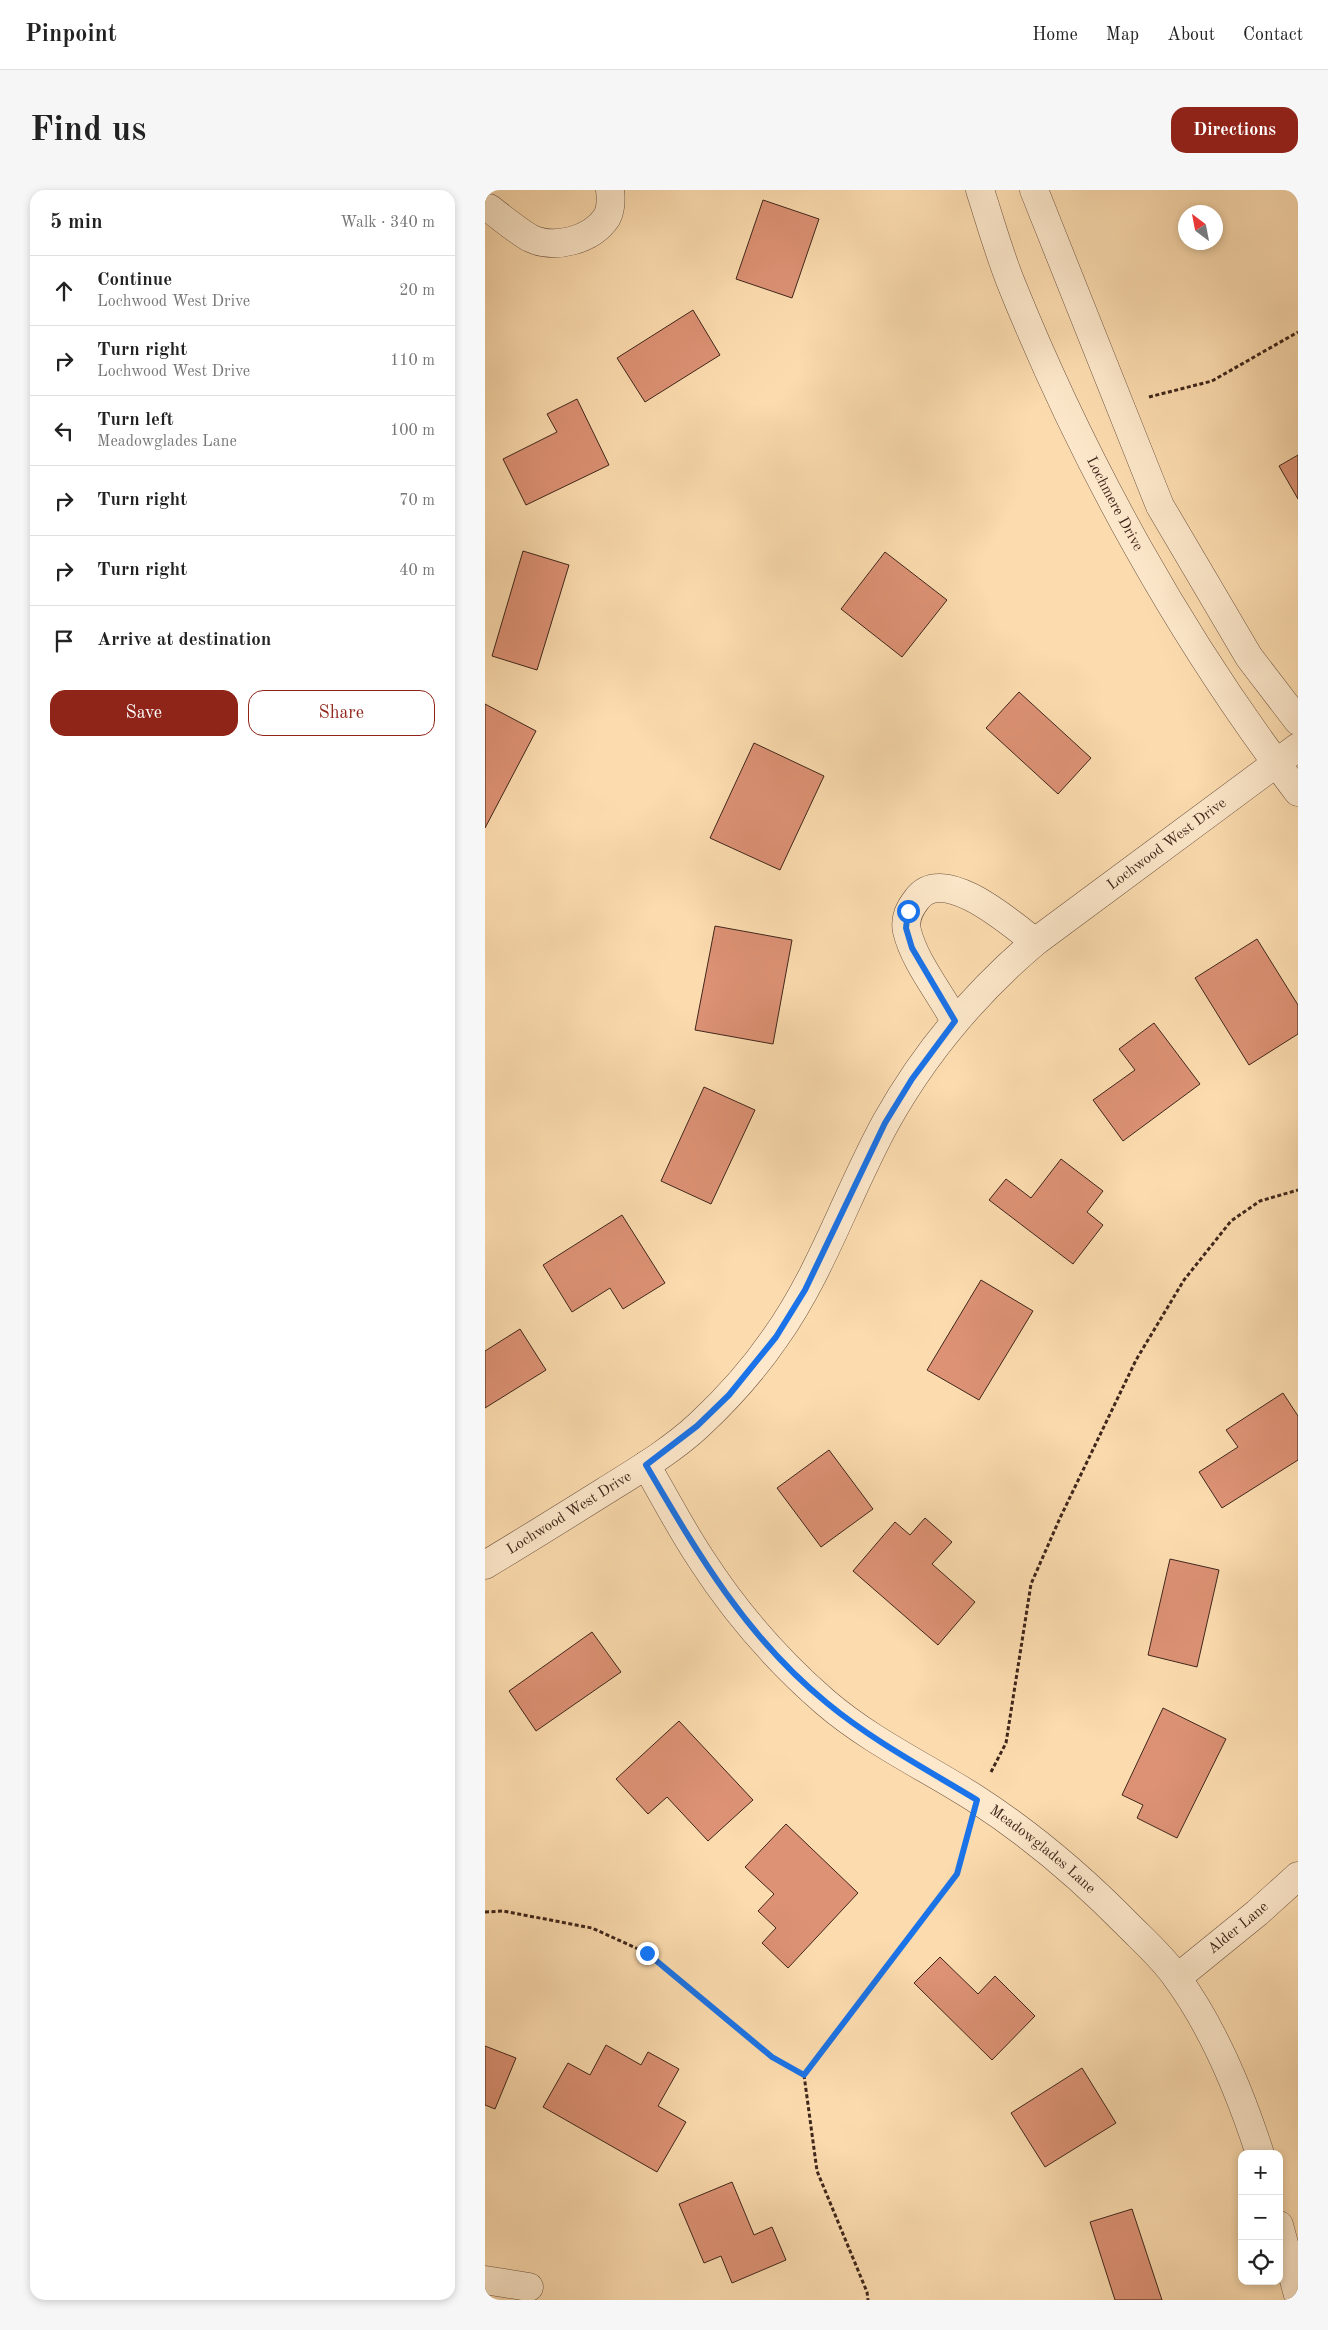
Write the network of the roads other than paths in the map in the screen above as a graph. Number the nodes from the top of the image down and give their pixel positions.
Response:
1 (610, 190) edge
2 (980, 190) edge
3 (1033, 190) edge
4 (490, 205) edge
5 (1298, 721) edge
6 (1298, 747) edge
7 (1276, 763) junction
8 (1298, 792) edge
9 (1035, 942) junction
10 (955, 1021) junction
11 (646, 1465) junction
12 (485, 1565) edge
13 (1298, 1876) edge
14 (1177, 1978) junction
15 (1259, 2150) edge
16 (1283, 2240) edge
17 (485, 2280) edge
18 (529, 2287) dead end
19 (1298, 2295) edge

1 - 4 street
2 - 7 street, Lochmere Drive
3 - 5 street
6 - 7 street, Lochwood West Drive
7 - 8 street, Lochmere Drive
7 - 9 street, Lochwood West Drive
9 - 10 street, Lochwood West Drive
9 - 10 street
10 - 11 street, Lochwood West Drive
11 - 12 street, Lochwood West Drive
11 - 14 street, Meadowglades Lane
13 - 14 street, Alder Lane
14 - 15 street, Meadowglades Lane
16 - 19 street
17 - 18 street

